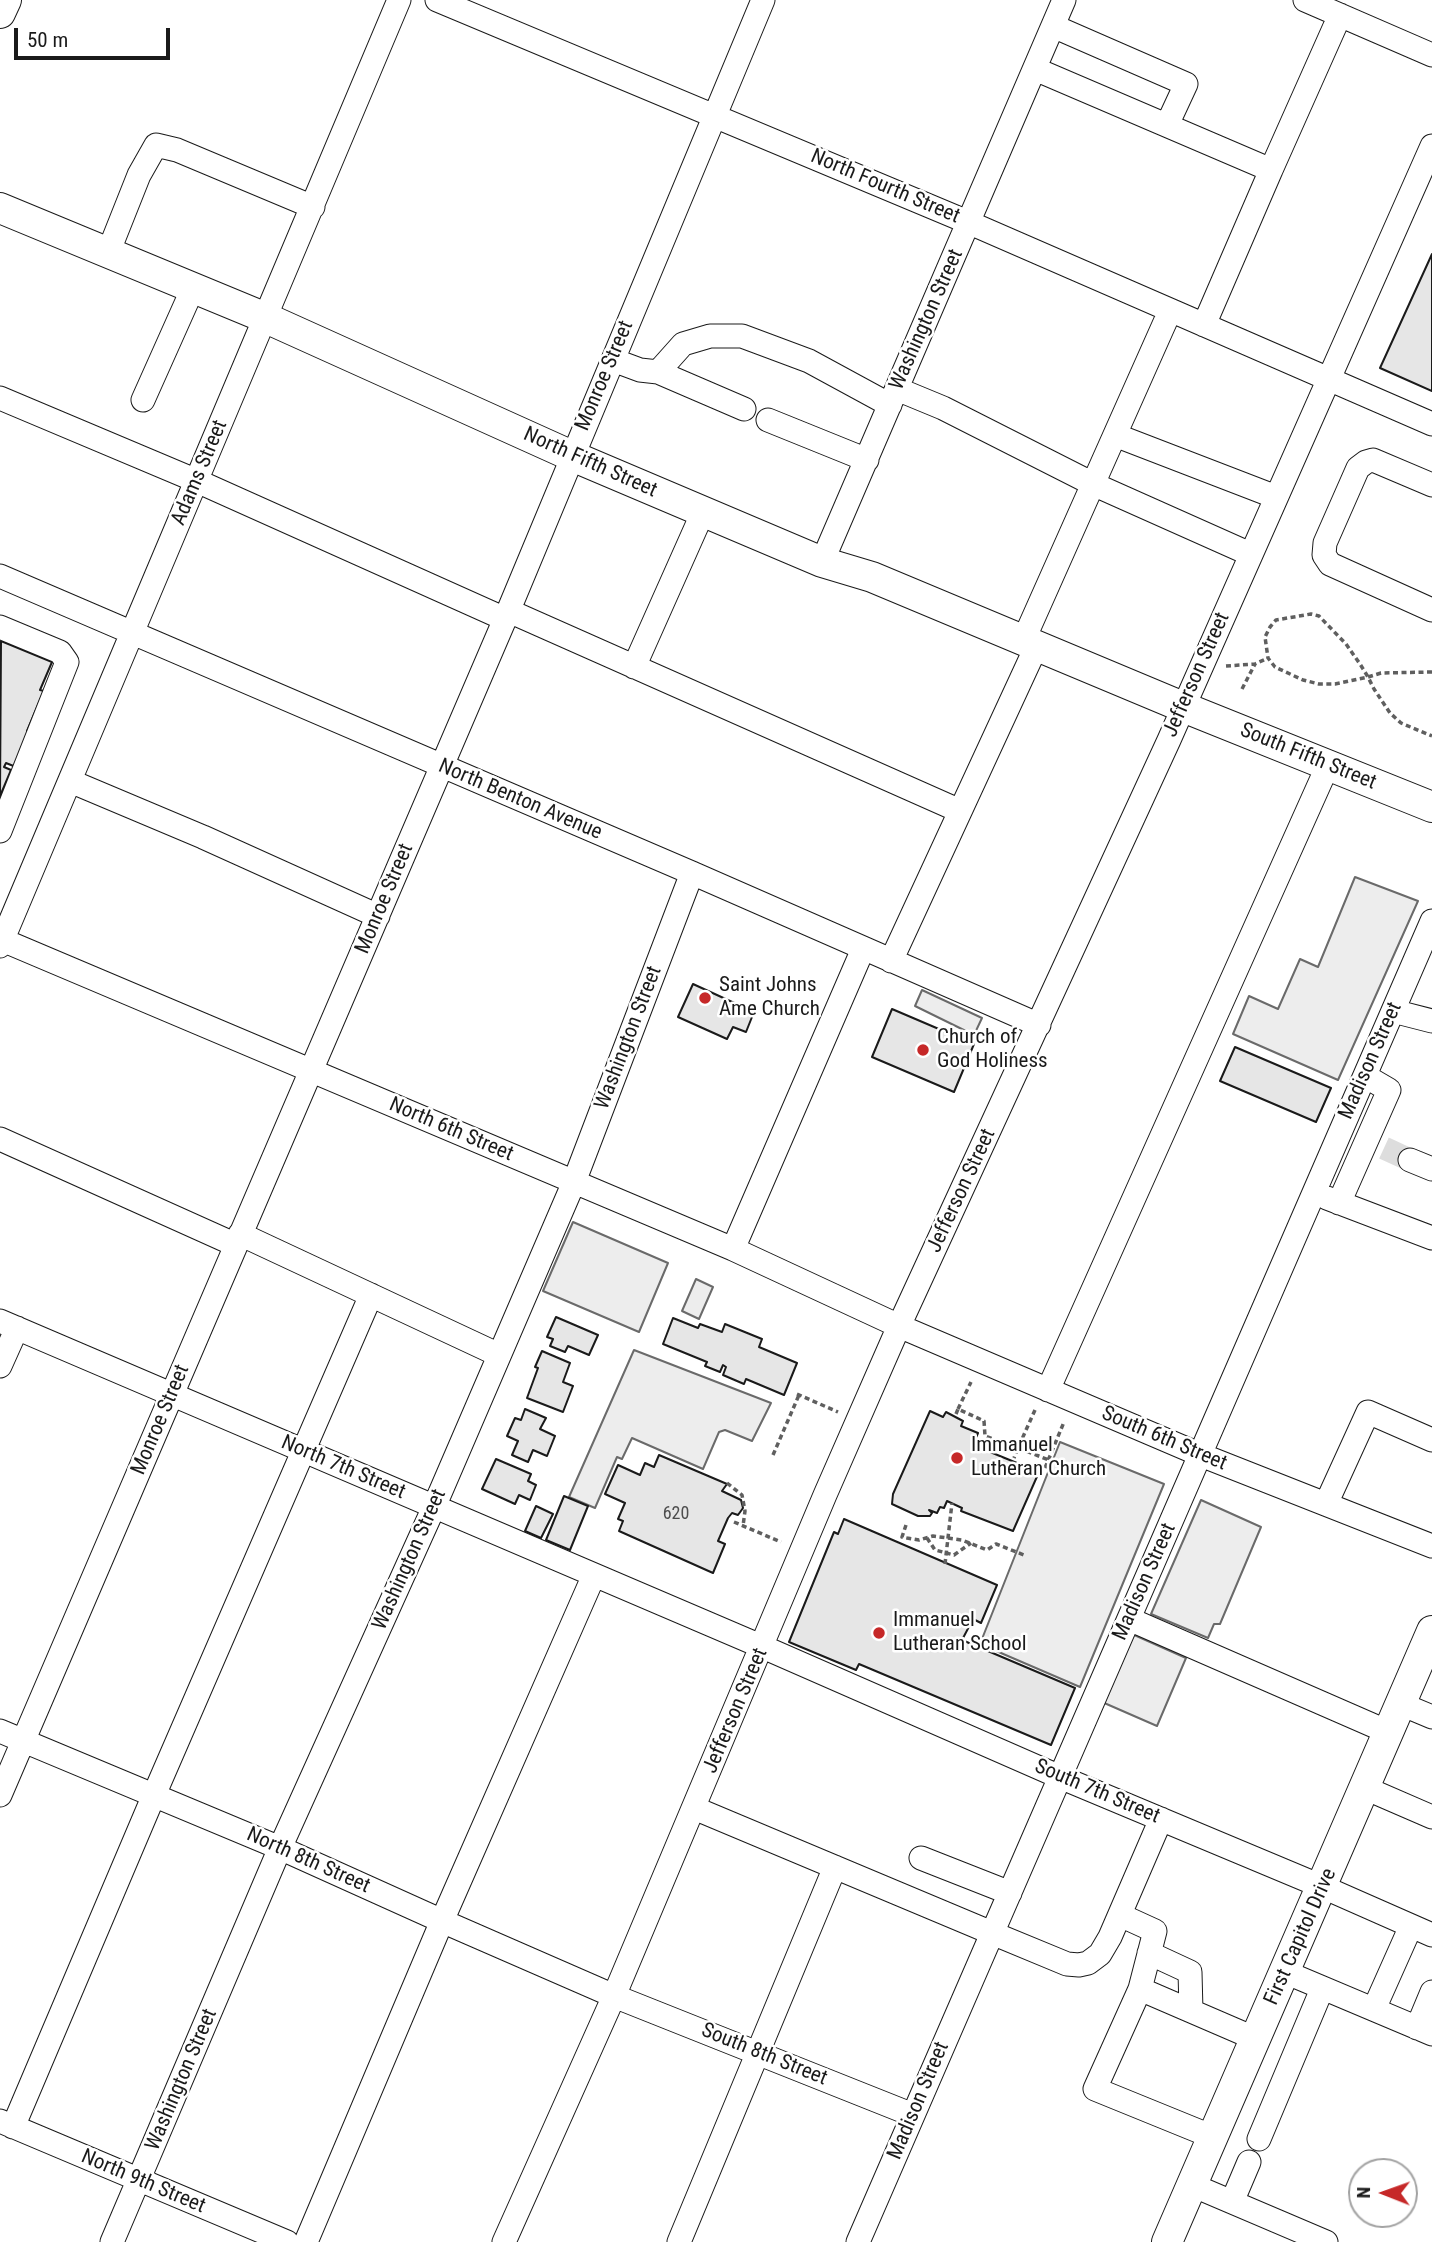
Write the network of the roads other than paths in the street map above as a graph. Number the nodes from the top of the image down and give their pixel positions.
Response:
1 (6, 0) edge
2 (399, 0) edge
3 (437, 0) edge
4 (763, 0) edge
5 (1065, 0) edge
6 (1305, 0) edge
7 (0, 13) edge
8 (1340, 15) junction
9 (1054, 26) junction
10 (1432, 55) edge
11 (1035, 69) junction
12 (715, 115) junction
13 (1167, 125) junction
14 (1432, 146) edge
15 (1271, 170) junction
16 (313, 207) junction
17 (0, 208) edge
18 (970, 223) junction
19 (108, 253) junction
20 (193, 288) junction
21 (1170, 311) junction
22 (266, 318) junction
23 (1204, 325) junction
24 (613, 359) junction
25 (658, 372) junction
26 (1330, 379) junction
27 (894, 397) junction
28 (0, 398) edge
29 (143, 400) dead end
30 (744, 409) dead end
31 (768, 420) dead end
32 (1432, 424) edge
33 (1115, 435) junction
34 (572, 456) junction
35 (867, 460) junction
36 (197, 481) junction
37 (1093, 484) junction
38 (1432, 485) edge
39 (1276, 497) junction
40 (703, 512) junction
41 (1250, 554) junction
42 (822, 562) junction
43 (0, 576) edge
44 (1432, 610) edge
45 (507, 615) junction
46 (0, 627) edge
47 (133, 633) junction
48 (1030, 642) junction
49 (634, 667) junction
50 (1183, 707) junction
51 (1328, 765) junction
52 (442, 766) junction
53 (70, 781) junction
54 (1432, 807) edge
55 (960, 811) junction
56 (0, 831) edge
57 (691, 873) junction
58 (378, 916) junction
59 (1432, 921) edge
60 (1, 942) edge
61 (863, 949) junction
62 (891, 961) junction
63 (1393, 1011) junction
64 (1432, 1021) edge
65 (1039, 1025) junction
66 (311, 1070) junction
67 (1365, 1076) junction
68 (0, 1139) edge
69 (1410, 1160) tunnel mouth
70 (1432, 1170) edge
71 (574, 1182) junction
72 (1314, 1193) junction
73 (1339, 1203) junction
74 (1432, 1238) edge
75 (238, 1240) junction
76 (733, 1249) junction
77 (371, 1295) junction
78 (8, 1325) edge
79 (899, 1326) junction
80 (499, 1355) junction
81 (0, 1366) edge
82 (1048, 1390) junction
83 (172, 1394) junction
84 (1432, 1440) edge
85 (304, 1451) junction
86 (1201, 1455) junction
87 (1326, 1504) junction
88 (434, 1507) junction
89 (1432, 1546) edge
90 (594, 1575) junction
91 (1129, 1619) junction
92 (1432, 1631) edge
93 (763, 1647) junction
94 (1401, 1704) junction
95 (1432, 1717) edge
96 (0, 1731) edge
97 (1388, 1732) junction
98 (23, 1741) junction
99 (1060, 1777) junction
100 (1365, 1788) junction
101 (0, 1795) edge
102 (154, 1795) junction
103 (694, 1808) junction
104 (1432, 1817) edge
105 (1161, 1819) junction
106 (281, 1848) junction
107 (922, 1858) dead end
108 (835, 1867) junction
109 (1323, 1886) junction
110 (1010, 1893) junction
111 (1120, 1915) junction
112 (442, 1922) junction
113 (1410, 1926) junction
114 (992, 1934) junction
115 (1432, 1935) edge
116 (1149, 1953) junction
117 (1285, 1972) junction
118 (1140, 1989) junction
119 (1322, 1989) junction
120 (1432, 1993) edge
121 (614, 1996) junction
122 (1374, 2010) junction
123 (1191, 2011) junction
124 (1424, 2031) edge
125 (1256, 2039) junction
126 (759, 2054) junction
127 (913, 2115) junction
128 (7, 2124) edge
129 (1213, 2137) junction
130 (1259, 2139) dead end
131 (1250, 2162) dead end
132 (139, 2181) junction
133 (1192, 2185) junction
134 (1233, 2202) junction
135 (112, 2242) edge
136 (287, 2242) edge
137 (306, 2242) edge
138 (504, 2242) edge
139 (679, 2242) edge
140 (858, 2242) edge
141 (1167, 2242) edge
142 (1326, 2242) edge

1 - 7 main road
2 - 16 street, Adams Street
3 - 12 street, North Fourth Street
4 - 12 street, Monroe Street
5 - 9 street, Washington Street
6 - 8 street
8 - 10 street
8 - 15 street
9 - 11 street, Washington Street
9 - 13 street
11 - 13 street
11 - 18 street, Washington Street
12 - 18 street, North Fourth Street
12 - 24 street, Monroe Street
13 - 15 street
14 - 26 street, Jefferson Street
15 - 23 street
16 - 19 street
16 - 22 street, Adams Street
17 - 19 main road, North Fifth Street
18 - 21 street, North Fourth Street
18 - 27 street, Washington Street
19 - 20 main road, North Fifth Street
20 - 22 main road, North Fifth Street
20 - 29 street
21 - 23 street, North Fourth Street
21 - 33 street
22 - 34 main road, North Fifth Street
22 - 36 street, Adams Street
23 - 26 street, North Fourth Street
24 - 25 street
24 - 34 street, Monroe Street
25 - 27 street
25 - 30 street
26 - 32 street, North Fourth Street
26 - 39 street, Jefferson Street
27 - 35 street, Washington Street
27 - 37 street
28 - 36 street
31 - 35 street
33 - 37 street
33 - 39 street
34 - 40 main road, North Fifth Street
34 - 45 street, Monroe Street
35 - 42 street, Washington Street
36 - 45 street
36 - 47 street, Adams Street
37 - 41 street
37 - 48 street
38 - 44 street
39 - 41 street, Jefferson Street
40 - 42 main road, North Fifth Street
40 - 49 street
41 - 50 street, Jefferson Street
42 - 48 main road, North Fifth Street
43 - 47 street, North Benton Avenue
45 - 49 street
45 - 52 street, Monroe Street
46 - 56 street
47 - 52 street, North Benton Avenue
47 - 53 street, Adams Street
48 - 50 main road, North Fifth Street
48 - 55 street
49 - 55 street
50 - 51 main road, South Fifth Street
50 - 65 street, Jefferson Street
51 - 54 main road, South Fifth Street
51 - 82 street
52 - 57 street, North Benton Avenue
52 - 58 street, Monroe Street
53 - 58 street
53 - 60 street, Adams Street
55 - 62 street
57 - 61 street, North Benton Avenue
57 - 71 street, Washington Street
58 - 66 street, Monroe Street
59 - 63 street, Madison Street
60 - 66 street, North 6th Street
61 - 62 street, North Benton Avenue
61 - 76 street
62 - 65 street, North Benton Avenue
63 - 64 street
63 - 67 street, Madison Street
65 - 79 street, Jefferson Street
66 - 71 street, North 6th Street
66 - 75 street, Monroe Street
67 - 72 street, Madison Street
67 - 73 street
68 - 75 street
69 - 70 street
71 - 76 street, North 6th Street
71 - 80 street, Washington Street
72 - 73 street
72 - 86 street, Madison Street
73 - 74 street
75 - 77 street
75 - 83 street, Monroe Street
76 - 79 street, North 6th Street
77 - 80 street
77 - 85 street
78 - 81 street
78 - 83 street, North 7th Street
79 - 82 street, South 6th Street
79 - 93 street, Jefferson Street
80 - 88 street, Washington Street
82 - 86 street, South 6th Street
83 - 85 street, North 7th Street
83 - 98 street, Monroe Street
84 - 87 street
85 - 88 street, North 7th Street
85 - 102 street
86 - 87 street, South 6th Street
86 - 91 street, Madison Street
87 - 89 street, South 6th Street
88 - 90 street, North 7th Street
88 - 106 street, Washington Street
90 - 93 street, North 7th Street
90 - 112 street
91 - 97 street
91 - 99 street, Madison Street
92 - 94 main road, First Capitol Drive
93 - 99 street, South 7th Street
93 - 103 street, Jefferson Street
94 - 95 street
94 - 97 main road, First Capitol Drive
96 - 98 street, North 8th Street
97 - 100 main road, First Capitol Drive
98 - 101 street, Monroe Street
98 - 102 street, North 8th Street
99 - 105 street, South 7th Street
99 - 110 street, Madison Street
100 - 104 street
100 - 109 main road, First Capitol Drive
102 - 106 street, North 8th Street
102 - 128 street
103 - 108 street
103 - 121 street, Jefferson Street
105 - 109 street, South 7th Street
105 - 111 street
106 - 112 street, North 8th Street
106 - 132 street, Washington Street
107 - 110 street
108 - 114 street
108 - 126 street
109 - 113 street, South 7th Street
109 - 117 main road, First Capitol Drive
110 - 114 street, Madison Street
111 - 114 street
111 - 116 street
112 - 121 street, North 8th Street
112 - 137 street
113 - 115 street, South 7th Street
113 - 122 street
114 - 127 street, Madison Street
116 - 118 street
116 - 123 street
117 - 119 street
117 - 125 main road, First Capitol Drive
118 - 123 street
118 - 129 street
119 - 122 street
119 - 130 street
120 - 124 street
121 - 126 street, South 8th Street
121 - 138 street, Jefferson Street
122 - 124 street
123 - 125 street
125 - 129 main road, First Capitol Drive
126 - 127 street, South 8th Street
126 - 139 street
127 - 140 street, Madison Street
128 - 132 street, North 9th Street
129 - 133 main road, First Capitol Drive
131 - 134 street
132 - 135 street, Washington Street
132 - 136 street, North 9th Street
133 - 134 street
133 - 141 main road, First Capitol Drive
134 - 142 street

